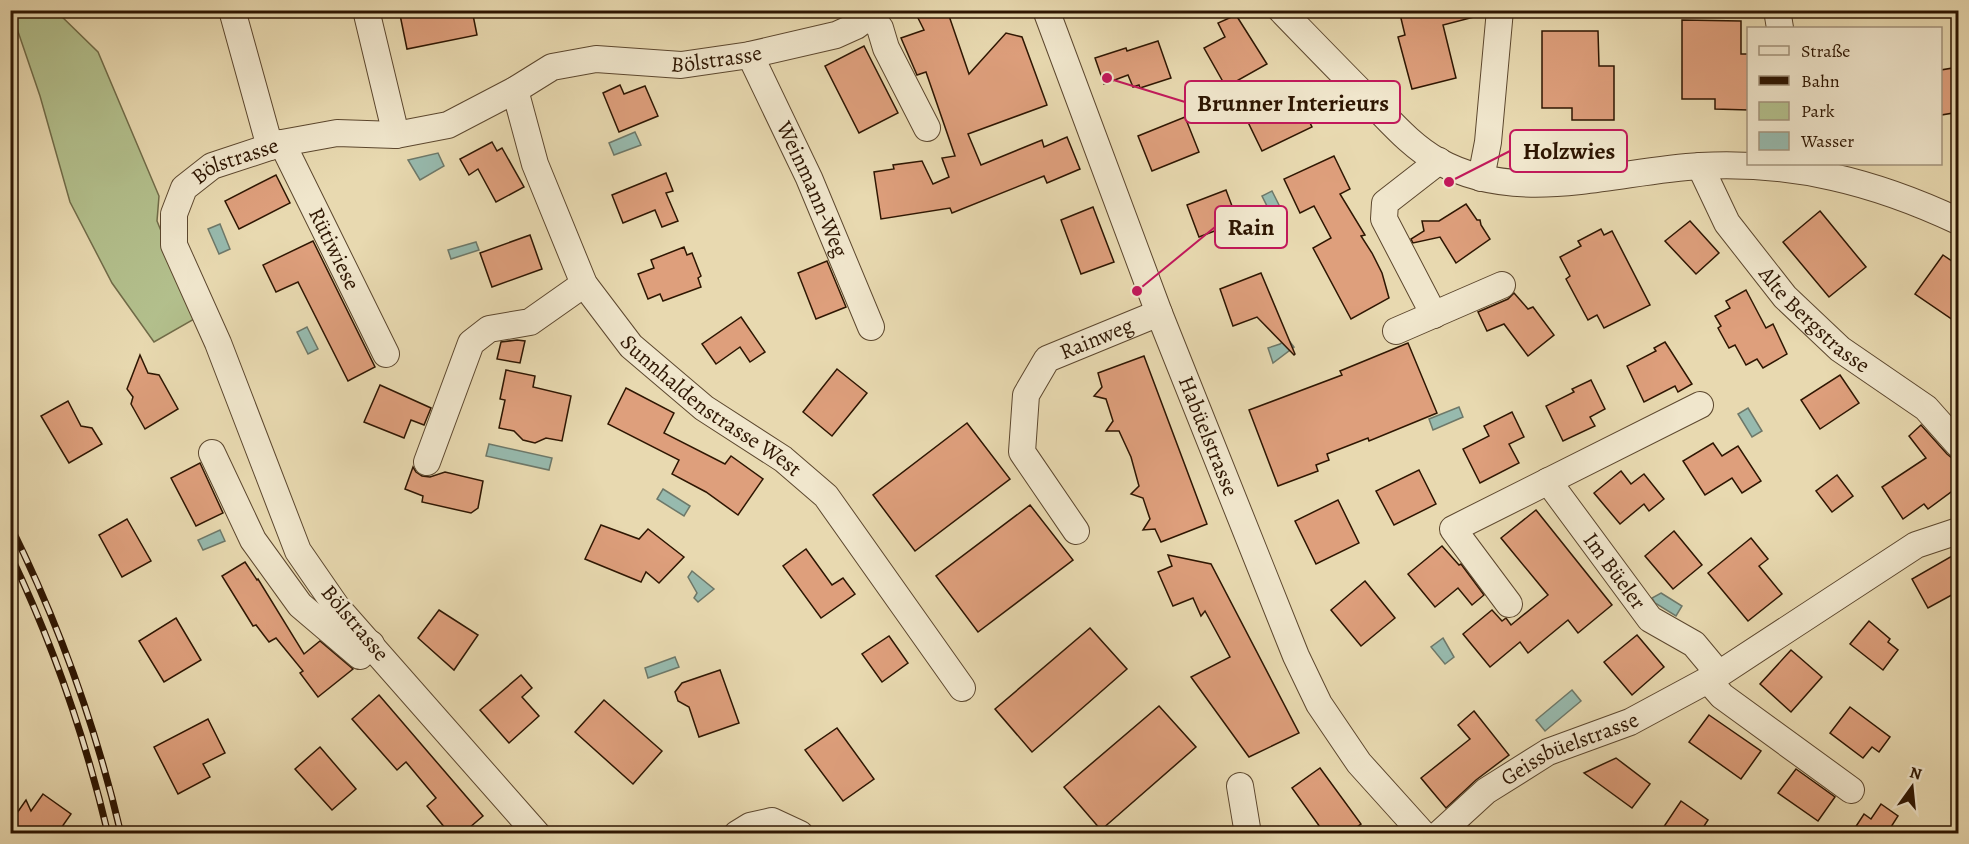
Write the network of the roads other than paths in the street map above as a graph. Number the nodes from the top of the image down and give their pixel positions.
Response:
1 (232, 10) edge
2 (366, 10) edge
3 (1046, 10) edge
4 (1281, 10) edge
5 (1500, 10) edge
6 (1777, 10) edge
7 (874, 14) edge
8 (1780, 27) edge
9 (750, 55) junction
10 (515, 90) junction
11 (927, 128) dead end
12 (396, 135) junction
13 (276, 145) junction
14 (1439, 161) junction
15 (1700, 166) junction
16 (1801, 167) edge
17 (1482, 178) junction
18 (1959, 221) edge
19 (584, 284) junction
20 (1502, 285) dead end
21 (1159, 313) junction
22 (1434, 315) junction
23 (871, 327) dead end
24 (1396, 331) dead end
25 (386, 354) dead end
26 (1700, 405) dead end
27 (1959, 444) edge
28 (212, 453) dead end
29 (427, 462) dead end
30 (1548, 481) junction
31 (1076, 531) dead end
32 (1959, 531) edge
33 (1509, 604) dead end
34 (371, 644) junction
35 (1714, 677) junction
36 (962, 688) dead end
37 (1240, 786) dead end
38 (1851, 790) dead end
39 (537, 834) edge
40 (737, 834) edge
41 (800, 834) edge
42 (1248, 834) edge
43 (1423, 834) edge
44 (1439, 834) edge

1 - 13 street, Rütiwiese
2 - 12 street
3 - 21 street, Habüelstrasse
4 - 14 street
5 - 17 street
6 - 8 street
7 - 9 street, Bölstrasse
7 - 11 street
9 - 10 street, Bölstrasse
9 - 23 street, Weinmann-Weg
10 - 12 street, Bölstrasse
10 - 19 street, Sunnhaldenstrasse West
12 - 13 street, Bölstrasse
13 - 25 street, Rütiwiese
13 - 34 street, Bölstrasse
14 - 17 street
14 - 22 street
15 - 16 street
15 - 17 street
15 - 27 street, Alte Bergstrasse
16 - 18 street
19 - 29 street
19 - 36 street, Sunnhaldenstrasse West
20 - 22 street
21 - 31 street, Rainweg
21 - 43 street, Habüelstrasse
22 - 24 street
26 - 30 street
28 - 34 street
30 - 33 street
30 - 35 street, Im Büeler
32 - 35 street, Geissbüelstrasse
34 - 39 street, Bölstrasse
35 - 38 street
35 - 44 street, Geissbüelstrasse
37 - 42 street
40 - 41 street

